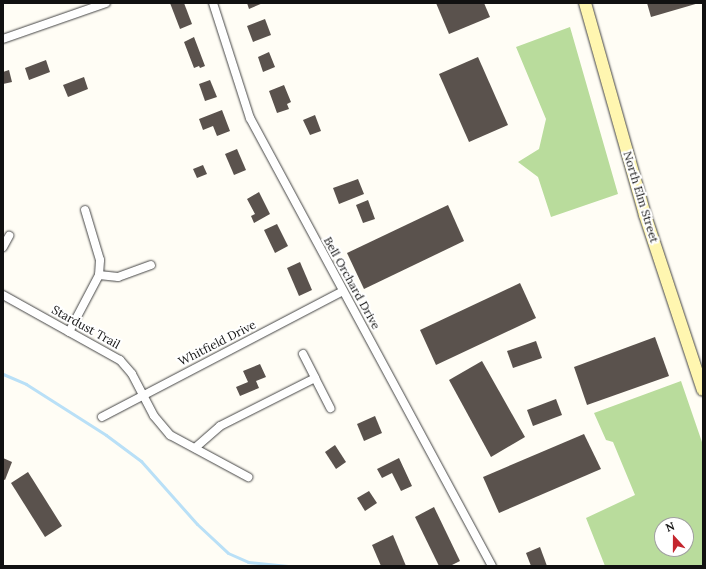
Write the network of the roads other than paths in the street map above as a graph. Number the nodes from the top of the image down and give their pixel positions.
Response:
1 (106, 3) edge
2 (213, 3) edge
3 (585, 3) edge
4 (3, 39) edge
5 (85, 210) dead end
6 (9, 236) dead end
7 (3, 247) edge
8 (151, 265) dead end
9 (99, 275) junction
10 (343, 291) junction
11 (3, 295) edge
12 (69, 332) junction
13 (303, 354) dead end
14 (315, 378) junction
15 (703, 390) edge
16 (142, 396) junction
17 (330, 408) dead end
18 (102, 416) dead end
19 (195, 448) junction
20 (248, 477) dead end
21 (492, 566) edge

1 - 4 street
2 - 10 street, Bell Orchard Drive
3 - 15 main road, North Elm Street
5 - 9 street
6 - 7 street
8 - 9 street
9 - 12 street
10 - 16 street, Whitfield Drive
10 - 21 street, Bell Orchard Drive
11 - 12 street, Stardust Trail
12 - 16 street, Stardust Trail
13 - 14 street
14 - 17 street
14 - 19 street
16 - 18 street, Whitfield Drive
16 - 19 street, Stardust Trail
19 - 20 street, Stardust Trail

